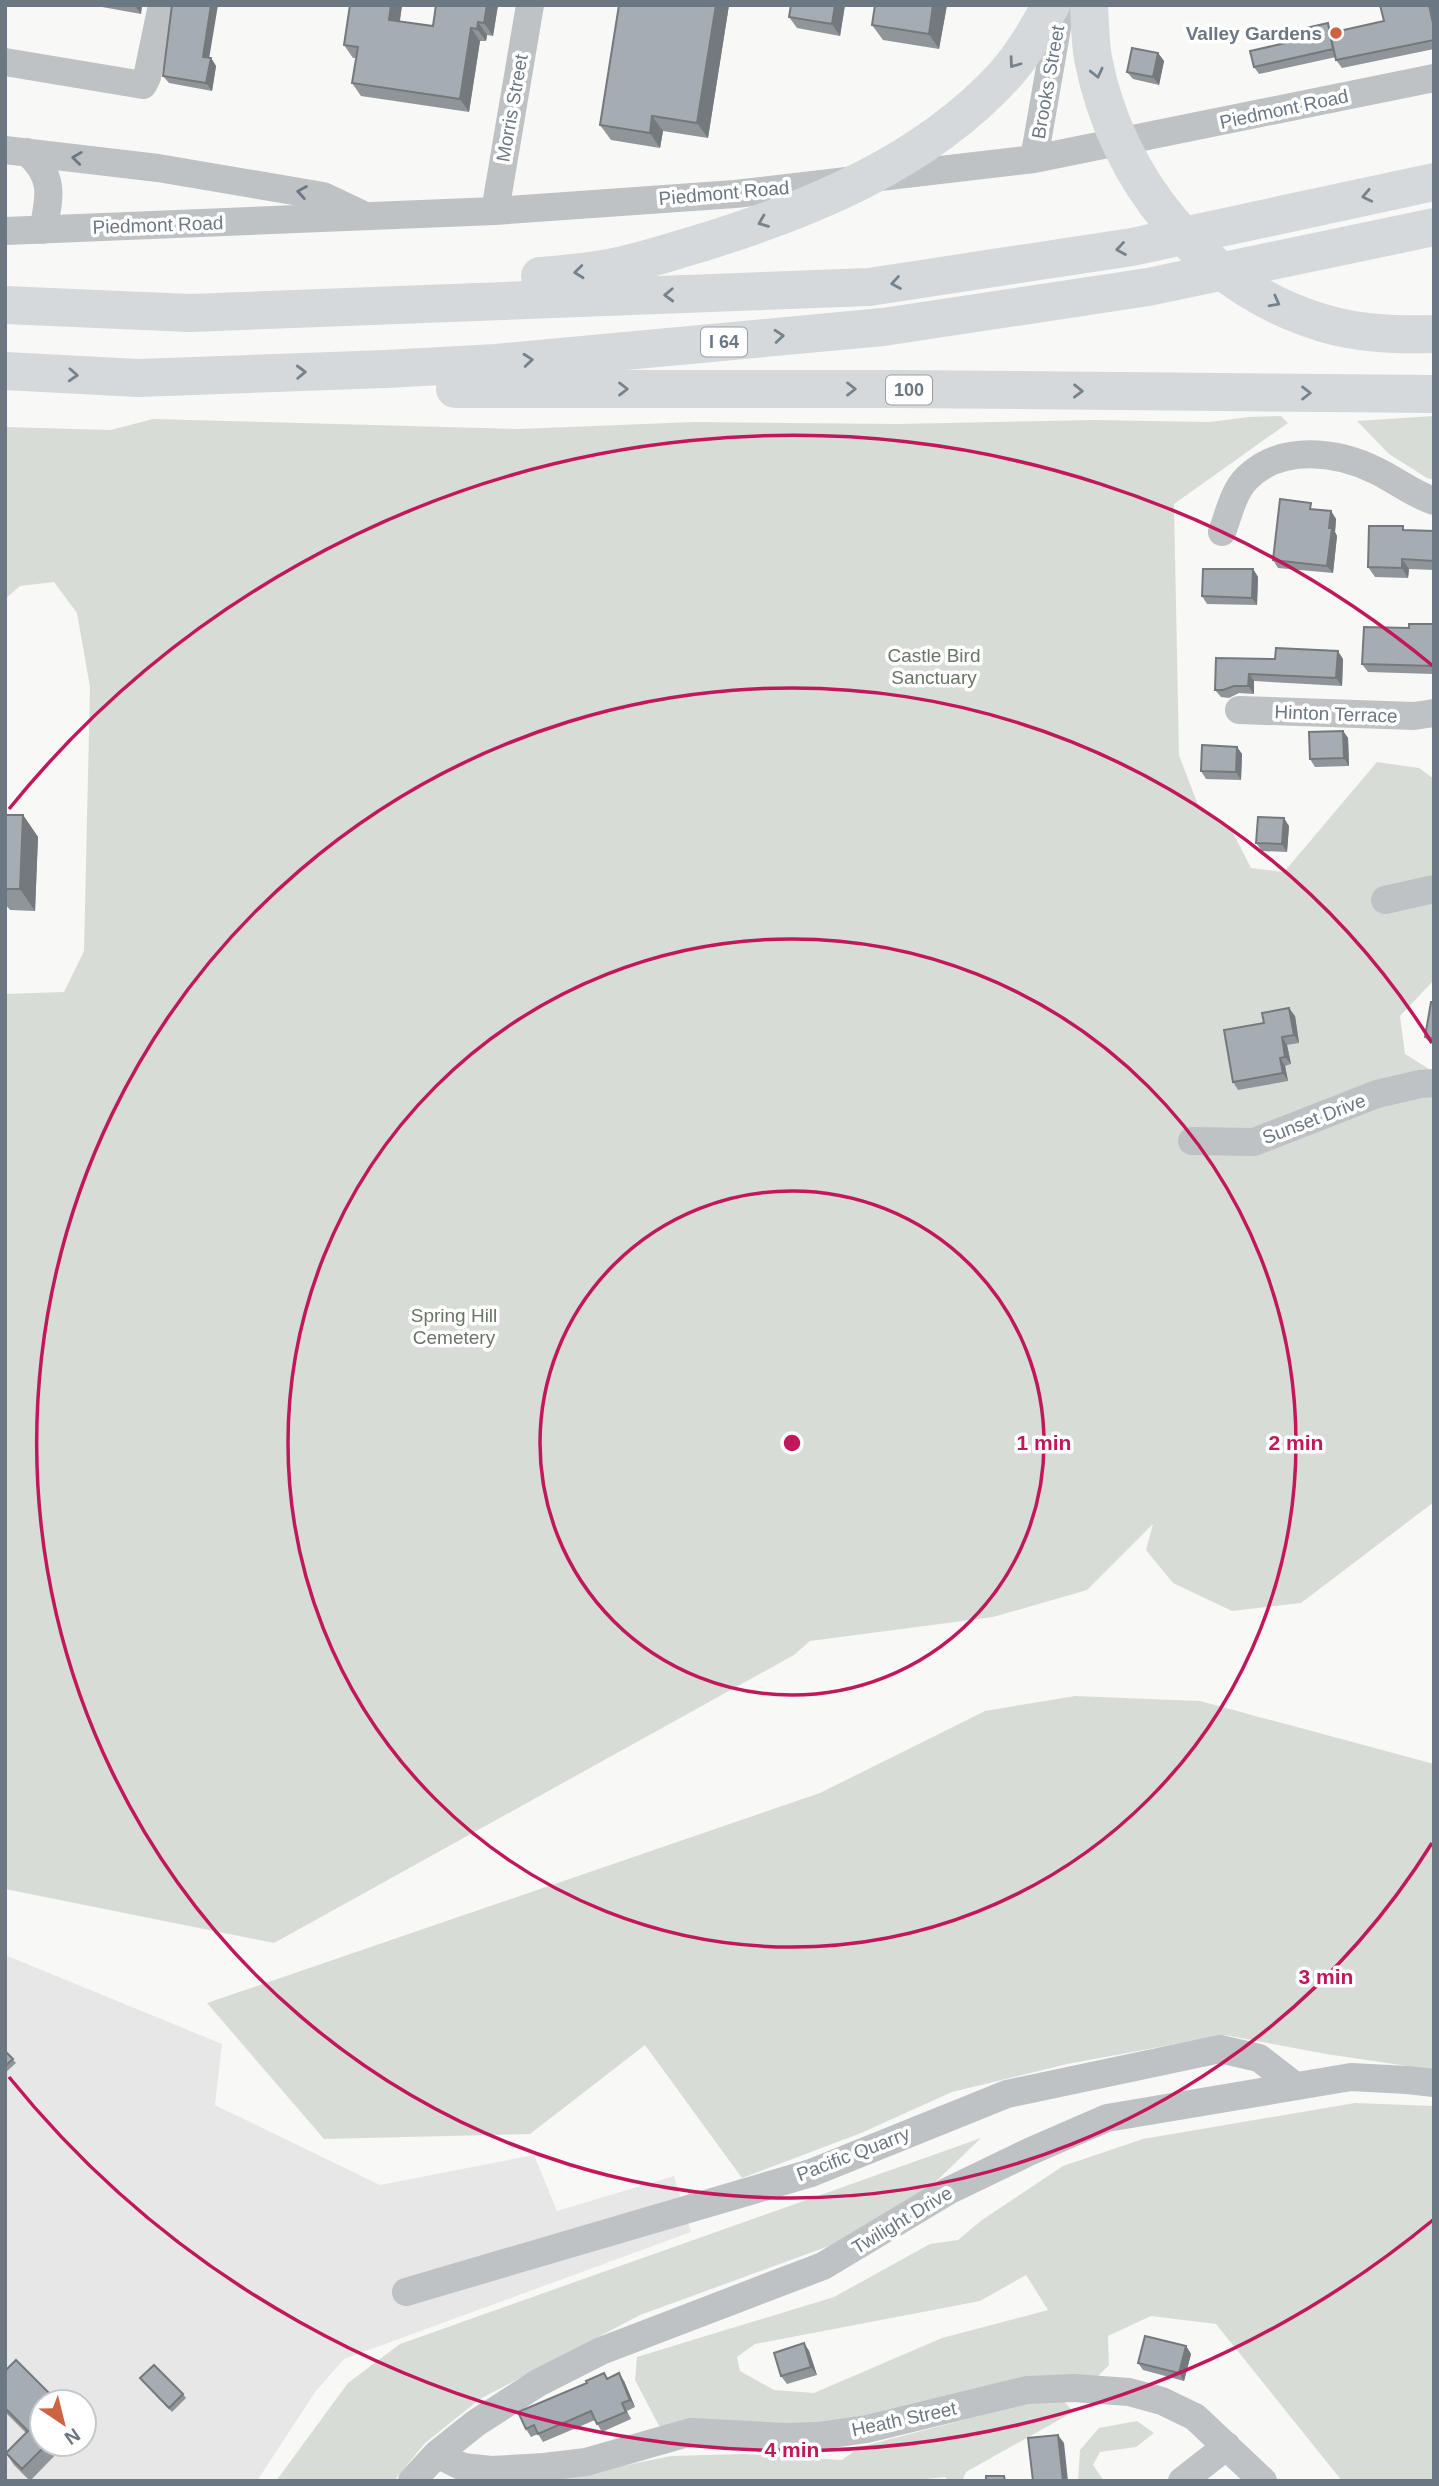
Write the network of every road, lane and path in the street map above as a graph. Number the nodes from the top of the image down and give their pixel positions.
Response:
1 (162, 5) edge
2 (530, 5) edge
3 (1051, 5) edge
4 (1062, 5) edge
5 (1089, 5) edge
6 (5, 62) edge
7 (1434, 78) edge
8 (16, 151) edge
9 (1034, 159) junction
10 (1434, 181) edge
11 (495, 211) junction
12 (366, 216) junction
13 (1434, 227) edge
14 (43, 230) junction
15 (5, 231) edge
16 (5, 305) edge
17 (190, 313) junction
18 (1418, 335) edge
19 (386, 369) junction
20 (5, 371) edge
21 (1434, 394) edge
22 (1434, 501) edge
23 (1222, 531) dead end
24 (1238, 710) dead end
25 (1434, 713) edge
26 (1434, 889) edge
27 (1385, 900) dead end
28 (1434, 1083) edge
29 (1192, 1141) dead end
30 (1434, 2083) edge
31 (1294, 2085) junction
32 (406, 2292) dead end
33 (1227, 2445) junction
34 (437, 2454) junction
35 (412, 2481) edge
36 (1182, 2481) edge
37 (1264, 2481) edge

1 - 6 street
2 - 11 street, Morris Street
3 -> 17 highway
4 - 9 street, Brooks Street
5 -> 18 highway
7 - 9 street, Piedmont Road
12 -> 8 street
8 - 14 street
9 - 11 street, Piedmont Road
10 -> 17 highway
11 - 12 street, Piedmont Road
12 - 14 street, Piedmont Road
19 -> 13 highway, I 64
14 - 15 street, Piedmont Road
16 - 17 highway
20 -> 19 highway, I 64
19 -> 21 highway, 100
22 - 23 street
24 - 25 street, Hinton Terrace
26 - 27 street
28 - 29 street, Sunset Drive
30 - 31 street, Twilight Drive
31 - 32 street, Pacific Quarry
31 - 34 street, Twilight Drive
33 - 34 street, Heath Street
33 - 36 street
33 - 37 street, Heath Street
34 - 35 street, Twilight Drive

